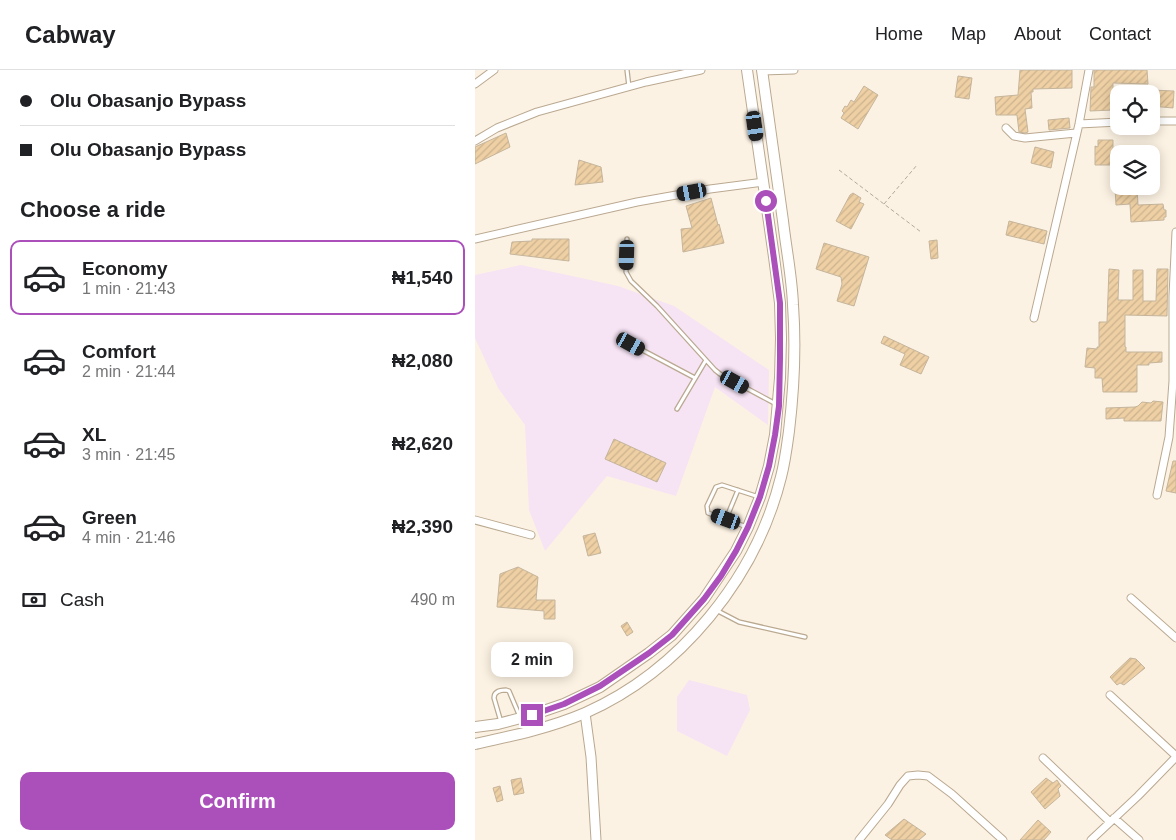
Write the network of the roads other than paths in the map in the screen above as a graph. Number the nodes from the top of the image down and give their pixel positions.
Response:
1 (494, 70) edge
2 (627, 70) edge
3 (701, 70) edge
4 (747, 70) edge
5 (762, 70) edge
6 (794, 70) edge
7 (1089, 70) edge
8 (475, 84) edge
9 (629, 86) junction
10 (1160, 121) edge
11 (1176, 121) edge
12 (1110, 122) edge
13 (1079, 124) junction
14 (1006, 128) dead end
15 (1077, 133) junction
16 (475, 141) edge
17 (763, 182) junction
18 (1176, 232) edge
19 (475, 239) edge
20 (627, 239) dead end
21 (1034, 318) dead end
22 (631, 344) dead end
23 (706, 360) junction
24 (695, 378) junction
25 (779, 406) junction
26 (677, 408) dead end
27 (738, 490) junction
28 (1157, 495) dead end
29 (760, 497) junction
30 (726, 519) junction
31 (475, 520) edge
32 (748, 527) junction
33 (531, 535) dead end
34 (1131, 598) dead end
35 (715, 610) junction
36 (805, 637) dead end
37 (1176, 638) edge
38 (1110, 695) dead end
39 (585, 713) junction
40 (520, 718) junction
41 (501, 723) junction
42 (475, 727) edge
43 (475, 744) edge
44 (1176, 756) edge
45 (1043, 758) dead end
46 (1112, 820) junction
47 (596, 840) edge
48 (859, 840) edge
49 (1003, 840) edge
50 (1091, 840) edge
51 (1139, 840) edge

1 - 8 street
2 - 9 lane
3 - 9 street
4 - 17 main road
5 - 6 street
5 - 35 main road
7 - 13 street
9 - 16 street
10 - 11 street
12 - 13 street
13 - 15 street
14 - 15 street
15 - 21 street
17 - 19 street
17 - 25 main road
18 - 28 street
20 - 23 lane
22 - 24 lane
23 - 24 lane
23 - 25 lane
24 - 26 lane
25 - 29 main road
27 - 29 lane
27 - 30 lane
27 - 30 lane
29 - 32 main road
30 - 32 lane
31 - 33 street
32 - 40 main road
34 - 37 street
35 - 36 lane
35 - 39 main road
38 - 44 street
39 - 43 main road
39 - 47 street
40 - 41 main road
40 - 41 lane
41 - 42 main road
44 - 46 street
45 - 46 street
46 - 50 street
46 - 51 street
48 - 49 street

